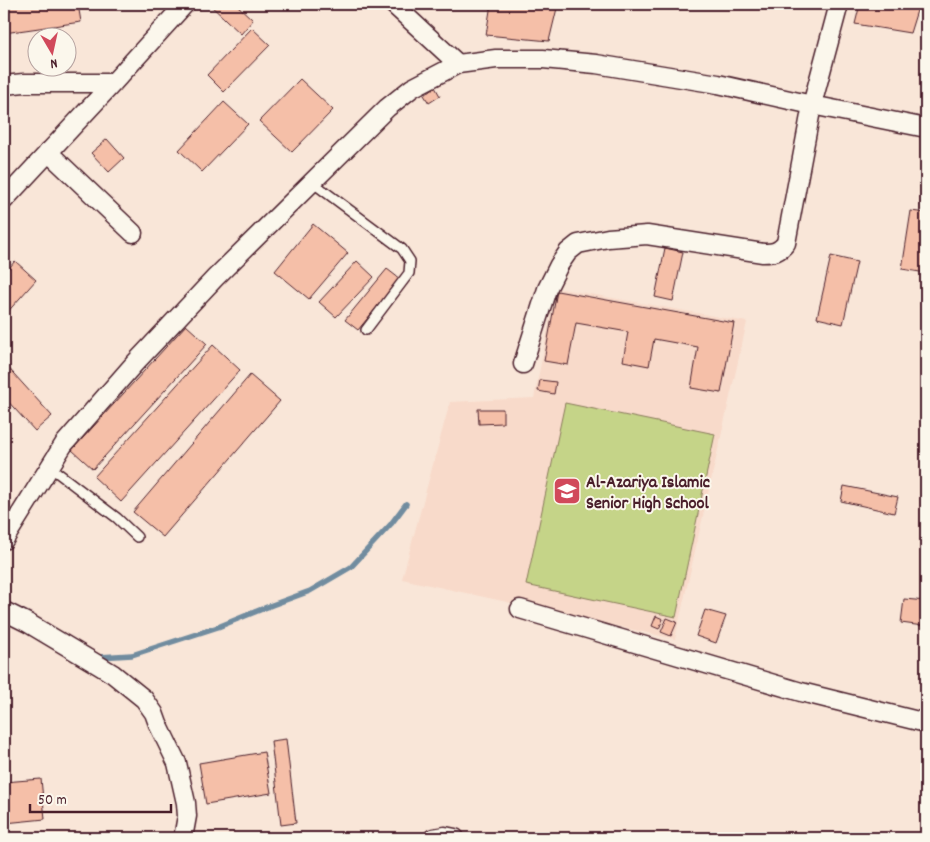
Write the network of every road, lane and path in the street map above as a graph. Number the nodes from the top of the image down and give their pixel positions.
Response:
1 (185, 4) edge
2 (392, 4) edge
3 (838, 4) edge
4 (458, 64) junction
5 (113, 83) junction
6 (4, 85) edge
7 (812, 105) junction
8 (926, 128) edge
9 (48, 152) junction
10 (312, 182) junction
11 (4, 200) edge
12 (133, 233) dead end
13 (366, 330) dead end
14 (523, 364) dead end
15 (50, 467) junction
16 (137, 537) dead end
17 (4, 540) edge
18 (520, 609) dead end
19 (4, 611) edge
20 (926, 723) edge
21 (183, 838) edge
22 (433, 838) edge
23 (455, 838) edge

1 - 5 street
2 - 4 street
3 - 7 street
4 - 7 street
4 - 10 street
5 - 6 street
5 - 9 street
7 - 8 street
7 - 14 street
9 - 11 street
9 - 12 street
10 - 13 lane
10 - 15 street
15 - 16 lane
15 - 17 street
18 - 20 street
19 - 21 street
22 - 23 street

